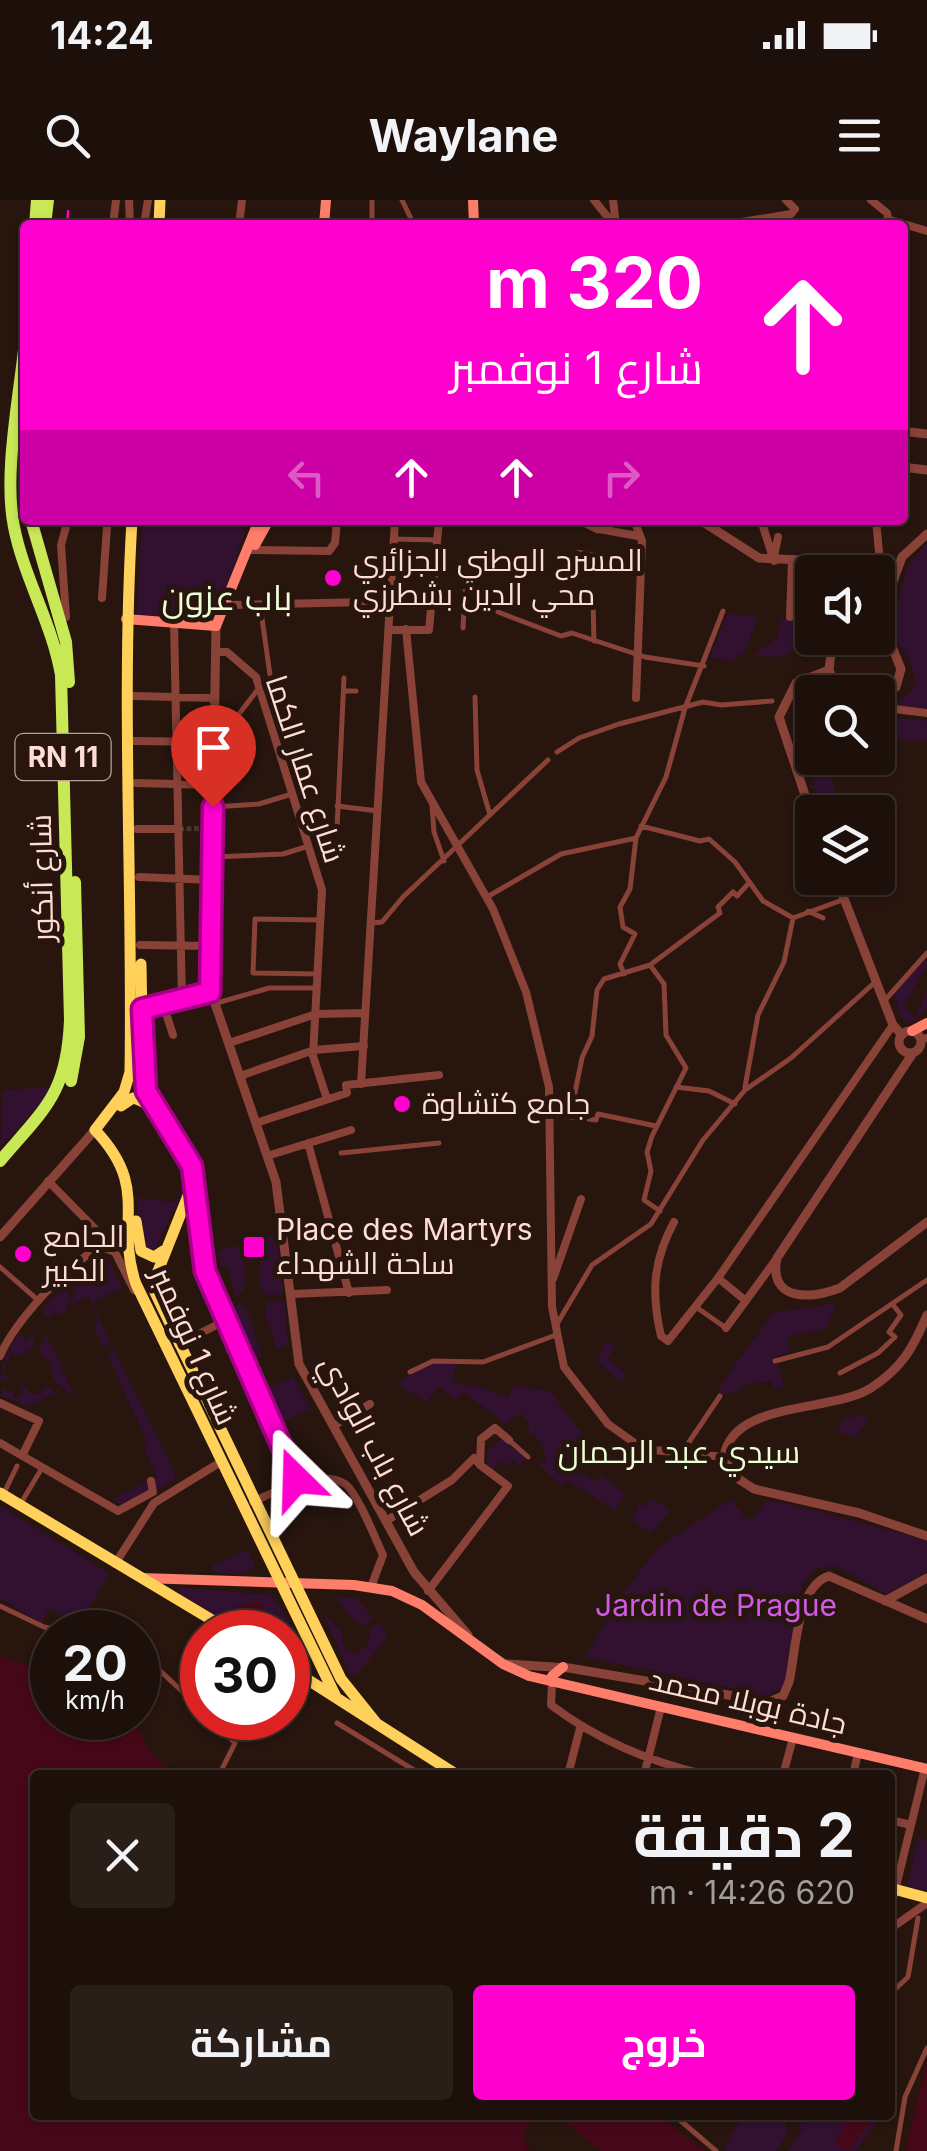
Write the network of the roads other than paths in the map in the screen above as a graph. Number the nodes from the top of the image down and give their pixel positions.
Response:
1 (594, 200) edge
2 (786, 200) edge
3 (871, 200) edge
4 (611, 220) edge
5 (754, 220) edge
6 (887, 220) edge
7 (20, 407) edge
8 (33, 525) edge
9 (67, 525) edge
10 (108, 525) edge
11 (135, 525) edge
12 (256, 525) edge
13 (265, 525) edge
14 (336, 525) edge
15 (394, 525) edge
16 (440, 525) edge
17 (591, 525) edge
18 (605, 525) edge
19 (636, 525) edge
20 (706, 525) edge
21 (719, 525) edge
22 (762, 525) edge
23 (876, 525) edge
24 (598, 528) junction
25 (715, 532) junction
26 (927, 534) edge
27 (778, 536) dead end
28 (393, 539) junction
29 (438, 540) junction
30 (641, 541) junction
31 (252, 550) junction
32 (579, 554) dead end
33 (879, 555) edge
34 (774, 561) junction
35 (792, 561) junction
36 (795, 561) edge
37 (640, 565) junction
38 (895, 576) edge
39 (465, 591) dead end
40 (102, 598) dead end
41 (593, 601) dead end
42 (369, 602) dead end
43 (260, 604) junction
44 (228, 605) junction
45 (723, 611) dead end
46 (498, 612) dead end
47 (790, 617) dead end
48 (59, 619) junction
49 (129, 620) junction
50 (174, 624) junction
51 (216, 626) junction
52 (406, 628) junction
53 (464, 628) dead end
54 (389, 630) junction
55 (594, 641) junction
56 (216, 652) junction
57 (635, 654) junction
58 (831, 655) edge
59 (895, 655) edge
60 (704, 666) junction
61 (830, 670) junction
62 (270, 675) dead end
63 (812, 675) edge
64 (344, 678) dead end
65 (795, 686) edge
66 (260, 687) junction
67 (356, 691) dead end
68 (344, 692) junction
69 (134, 696) junction
70 (175, 697) junction
71 (214, 698) junction
72 (476, 698) dead end
73 (636, 698) dead end
74 (772, 701) dead end
75 (686, 708) junction
76 (895, 708) edge
77 (927, 713) edge
78 (214, 722) junction
79 (135, 742) junction
80 (177, 742) junction
81 (214, 742) junction
82 (557, 752) dead end
83 (548, 760) dead end
84 (795, 769) edge
85 (136, 783) junction
86 (178, 784) junction
87 (213, 785) junction
88 (292, 794) junction
89 (432, 803) junction
90 (213, 807) junction
91 (336, 807) junction
92 (378, 811) junction
93 (490, 815) junction
94 (641, 826) junction
95 (179, 828) junction
96 (138, 829) junction
97 (337, 829) dead end
98 (636, 838) junction
99 (308, 846) junction
100 (456, 849) junction
101 (212, 857) junction
102 (444, 861) junction
103 (138, 877) junction
104 (180, 878) junction
105 (212, 880) junction
106 (748, 884) junction
107 (843, 895) edge
108 (487, 897) junction
109 (845, 899) junction
110 (808, 911) junction
111 (790, 916) junction
112 (823, 918) dead end
113 (320, 920) junction
114 (371, 924) junction
115 (140, 945) junction
116 (181, 946) junction
117 (212, 946) junction
118 (927, 953) edge
119 (650, 965) junction
120 (318, 974) junction
121 (624, 974) junction
122 (877, 982) junction
123 (317, 988) junction
124 (210, 992) junction
125 (182, 1001) junction
126 (884, 1001) junction
127 (215, 1004) junction
128 (164, 1006) junction
129 (137, 1010) junction
130 (316, 1014) junction
131 (365, 1014) junction
132 (927, 1024) edge
133 (893, 1026) junction
134 (172, 1035) dead end
135 (916, 1036) edge
136 (228, 1043) junction
137 (364, 1046) junction
138 (314, 1050) junction
139 (902, 1050) junction
140 (913, 1053) junction
141 (904, 1073) junction
142 (439, 1074) dead end
143 (240, 1076) junction
144 (361, 1084) junction
145 (675, 1086) junction
146 (745, 1090) junction
147 (327, 1099) junction
148 (735, 1104) junction
149 (550, 1114) junction
150 (160, 1116) junction
151 (570, 1117) junction
152 (105, 1118) junction
153 (256, 1123) junction
154 (656, 1126) junction
155 (94, 1130) junction
156 (351, 1130) dead end
157 (308, 1143) junction
158 (439, 1143) dead end
159 (340, 1153) dead end
160 (267, 1156) junction
161 (120, 1160) junction
162 (0, 1161) edge
163 (0, 1171) edge
164 (194, 1178) junction
165 (48, 1181) junction
166 (580, 1198) dead end
167 (660, 1210) junction
168 (674, 1222) dead end
169 (927, 1222) edge
170 (0, 1237) edge
171 (168, 1242) junction
172 (777, 1258) junction
173 (120, 1259) junction
174 (0, 1266) edge
175 (718, 1278) junction
176 (927, 1280) edge
177 (552, 1285) junction
178 (386, 1290) dead end
179 (349, 1293) junction
180 (291, 1294) junction
181 (746, 1301) junction
182 (40, 1302) junction
183 (894, 1304) junction
184 (696, 1306) junction
185 (927, 1315) edge
186 (226, 1320) junction
187 (726, 1328) joint
188 (157, 1329) junction
189 (555, 1332) junction
190 (178, 1344) junction
191 (1, 1352) edge
192 (774, 1361) dead end
193 (410, 1372) dead end
194 (840, 1373) dead end
195 (720, 1396) dead end
196 (0, 1403) edge
197 (370, 1404) dead end
198 (333, 1426) junction
199 (509, 1440) joint
200 (0, 1444) edge
201 (23, 1454) junction
202 (681, 1454) junction
203 (528, 1457) dead end
204 (724, 1457) junction
205 (216, 1458) junction
206 (480, 1465) junction
207 (17, 1466) dead end
208 (44, 1466) junction
209 (364, 1477) junction
210 (150, 1481) dead end
211 (296, 1482) junction
212 (349, 1487) junction
213 (2, 1493) edge
214 (253, 1502) junction
215 (20, 1503) dead end
216 (386, 1520) junction
217 (927, 1536) edge
218 (115, 1564) junction
219 (136, 1577) junction
220 (927, 1578) edge
221 (278, 1582) junction
222 (292, 1583) junction
223 (371, 1587) junction
224 (428, 1591) junction
225 (885, 1601) junction
226 (0, 1606) edge
227 (194, 1610) edge
228 (292, 1610) edge
229 (927, 1619) edge
230 (30, 1620) edge
231 (474, 1642) junction
232 (310, 1648) edge
233 (503, 1664) junction
234 (563, 1667) junction
235 (160, 1671) edge
236 (310, 1681) edge
237 (556, 1683) junction
238 (180, 1689) edge
239 (336, 1698) junction
240 (662, 1707) junction
241 (336, 1724) dead end
242 (376, 1724) junction
243 (580, 1728) junction
244 (792, 1738) junction
245 (233, 1740) edge
246 (858, 1753) junction
247 (648, 1761) junction
248 (926, 1769) edge
249 (222, 1770) edge
250 (414, 1770) edge
251 (449, 1770) edge
252 (569, 1770) edge
253 (645, 1770) edge
254 (685, 1770) edge
255 (784, 1770) edge
256 (854, 1770) edge
257 (895, 1821) edge
258 (911, 1825) junction
259 (895, 1882) edge
260 (895, 1890) edge
261 (927, 1900) edge
262 (918, 1918) dead end
263 (895, 1926) edge
264 (895, 1989) edge
265 (927, 2048) edge
266 (680, 2120) edge
267 (716, 2151) edge
268 (896, 2151) edge

1 - 4 street
2 - 5 street
3 - 6 street
7 - 162 highway, شارع أنكور / RN 11
8 - 48 highway, شارع أنكور / RN 11
9 - 48 street
10 - 40 street
11 - 49 main road
12 - 44 main road
13 - 31 main road
14 - 31 street
15 - 28 street
16 - 29 street
17 - 24 street
18 - 24 street
19 - 30 street
20 - 25 street
21 - 25 street
22 - 34 street
23 - 33 street
24 - 30 street
25 - 34 street
26 - 38 street
27 - 34 street
28 - 29 street
28 - 54 street
29 - 52 street
30 - 37 street
31 - 44 main road
32 - 37 street
34 - 35 street
35 - 36 street
35 - 47 street
37 - 57 street
39 - 53 street
41 - 55 street
42 - 43 street
43 - 44 street
43 - 62 street
44 - 51 main road
45 - 60 street
46 - 55 street
48 - 163 highway, شارع أنكور / RN 11
49 - 50 main road
49 - 69 main road
49 - 129 main road
50 - 51 main road
50 - 70 street
51 - 56 street
52 - 54 street
52 - 89 street
54 - 92 street
55 - 57 street
56 - 66 street, شارع عمار الكما
56 - 71 street
57 - 60 street
57 - 73 street
58 - 61 street
59 - 61 street
60 - 75 street
61 - 63 street
64 - 68 street
65 - 84 street
66 - 78 street
66 - 88 street, شارع عمار الكما
67 - 68 street
68 - 91 street
69 - 70 street
69 - 79 main road
70 - 71 street
70 - 80 street
71 - 78 street
72 - 93 street
74 - 75 street
75 - 82 street
75 - 94 street
76 - 77 street
78 - 81 street
79 - 80 street
79 - 85 main road
80 - 81 street
80 - 86 street
81 - 87 street
83 - 93 street
85 - 86 street
85 - 96 main road
86 - 87 street
86 - 95 street
87 - 90 street
88 - 90 street
88 - 99 street, شارع عمار الكما
89 - 100 street
89 - 102 street
90 - 101 street
91 - 92 street
91 - 97 street
92 - 114 street
93 - 100 street
94 - 98 street
94 - 106 street
95 - 96 street
95 - 104 street
96 - 103 main road
98 - 108 street
98 - 121 street
99 - 101 street
99 - 113 street, شارع عمار الكما
100 - 102 street
100 - 108 street
101 - 105 street
102 - 114 street
103 - 104 street
103 - 115 main road
104 - 105 street
104 - 116 street
105 - 117 street
106 - 111 street
106 - 119 street
107 - 109 street
108 - 149 street
109 - 110 street
109 - 122 street
110 - 111 street
110 - 112 street
111 - 146 street
113 - 120 street, شارع عمار الكما
113 - 120 street
114 - 131 street
115 - 116 street
115 - 129 main road
116 - 117 street
116 - 125 street
117 - 124 street
118 - 126 street
119 - 121 street
119 - 145 street
120 - 123 street, شارع عمار الكما
121 - 151 street
122 - 126 street
122 - 146 street
123 - 127 street
123 - 130 street, شارع عمار الكما
124 - 125 street
124 - 127 street, شارع باب الوادي
125 - 128 street
126 - 133 street
127 - 136 street, شارع باب الوادي
128 - 129 street
128 - 134 street
129 - 150 main road
129 - 152 main road
130 - 131 street
130 - 136 street
130 - 138 street, شارع عمار الكما
131 - 137 street
132 - 135 main road
133 - 135 street
133 - 175 street
135 - 139 street
135 - 140 street
136 - 143 street, شارع باب الوادي
137 - 138 street
137 - 144 street
138 - 143 street
138 - 147 street, شارع عمار الكما
139 - 140 street
139 - 141 street
140 - 141 street
141 - 172 street
142 - 144 street
143 - 153 street, شارع باب الوادي
144 - 147 street
145 - 148 street
145 - 154 street
146 - 148 street
147 - 153 street
148 - 167 street
149 - 151 street
149 - 177 street
150 - 152 main road
150 - 164 main road
151 - 154 street
152 - 155 main road
153 - 160 street, شارع باب الوادي
154 - 167 street
155 - 161 main road
155 - 165 street
156 - 157 street
157 - 160 street
157 - 179 street
158 - 159 street
160 - 180 street, شارع باب الوادي
161 - 171 main road
161 - 188 main road, شارع 1 نوفمبر
164 - 171 main road, شارع 1 نوفمبر
164 - 186 street
165 - 170 street
165 - 173 street
166 - 177 street
167 - 189 street
168 - 184 street
169 - 172 street
171 - 190 main road, شارع 1 نوفمبر
172 - 181 street
173 - 182 street
173 - 188 street
174 - 182 street
175 - 181 street
175 - 184 street
176 - 183 street
177 - 189 street
178 - 179 street
179 - 180 street
180 - 198 street, شارع باب الوادي
181 - 187 street
182 - 191 street
183 - 192 street
183 - 194 street
184 - 187 street
185 - 204 street
186 - 190 street
186 - 211 street
188 - 205 main road, شارع 1 نوفمبر
189 - 193 street
189 - 202 street
190 - 214 main road, شارع 1 نوفمبر
195 - 202 street
196 - 201 street
197 - 198 street
198 - 209 street, شارع باب الوادي
199 - 203 street
199 - 206 street
200 - 201 street
201 - 208 street
202 - 204 street
204 - 217 street
205 - 218 street
205 - 221 main road, شارع 1 نوفمبر
206 - 216 street
206 - 224 street
207 - 213 street
208 - 210 street
208 - 215 street
209 - 212 street
209 - 216 street, شارع باب الوادي
211 - 212 street
211 - 214 street
212 - 223 street
213 - 218 main road
214 - 222 main road, شارع 1 نوفمبر
216 - 224 street, شارع باب الوادي
218 - 219 main road
219 - 221 main road
219 - 227 main road
220 - 225 street
221 - 222 main road
221 - 228 main road, شارع 1 نوفمبر
222 - 223 main road
222 - 242 main road, شارع 1 نوفمبر
223 - 231 main road, جادة بوبلا محمد
224 - 231 street, شارع باب الوادي
225 - 229 street
225 - 234 street
226 - 230 street
231 - 233 main road, جادة بوبلا محمد
232 - 239 main road, شارع 1 نوفمبر
233 - 234 street
233 - 237 main road, جادة بوبلا محمد
234 - 237 main road
235 - 238 street
236 - 239 main road
237 - 240 main road, جادة بوبلا محمد
237 - 243 street
239 - 242 main road
240 - 244 main road, جادة بوبلا محمد
240 - 247 street
241 - 250 street
242 - 251 main road
243 - 247 street
243 - 252 street
244 - 246 main road, جادة بوبلا محمد
244 - 255 street
245 - 249 street
246 - 248 main road, جادة بوبلا محمد
246 - 256 street
247 - 253 street
247 - 254 street
248 - 258 street
257 - 258 street
258 - 259 street
260 - 261 main road
261 - 263 street
262 - 264 street
265 - 268 street
266 - 267 street

